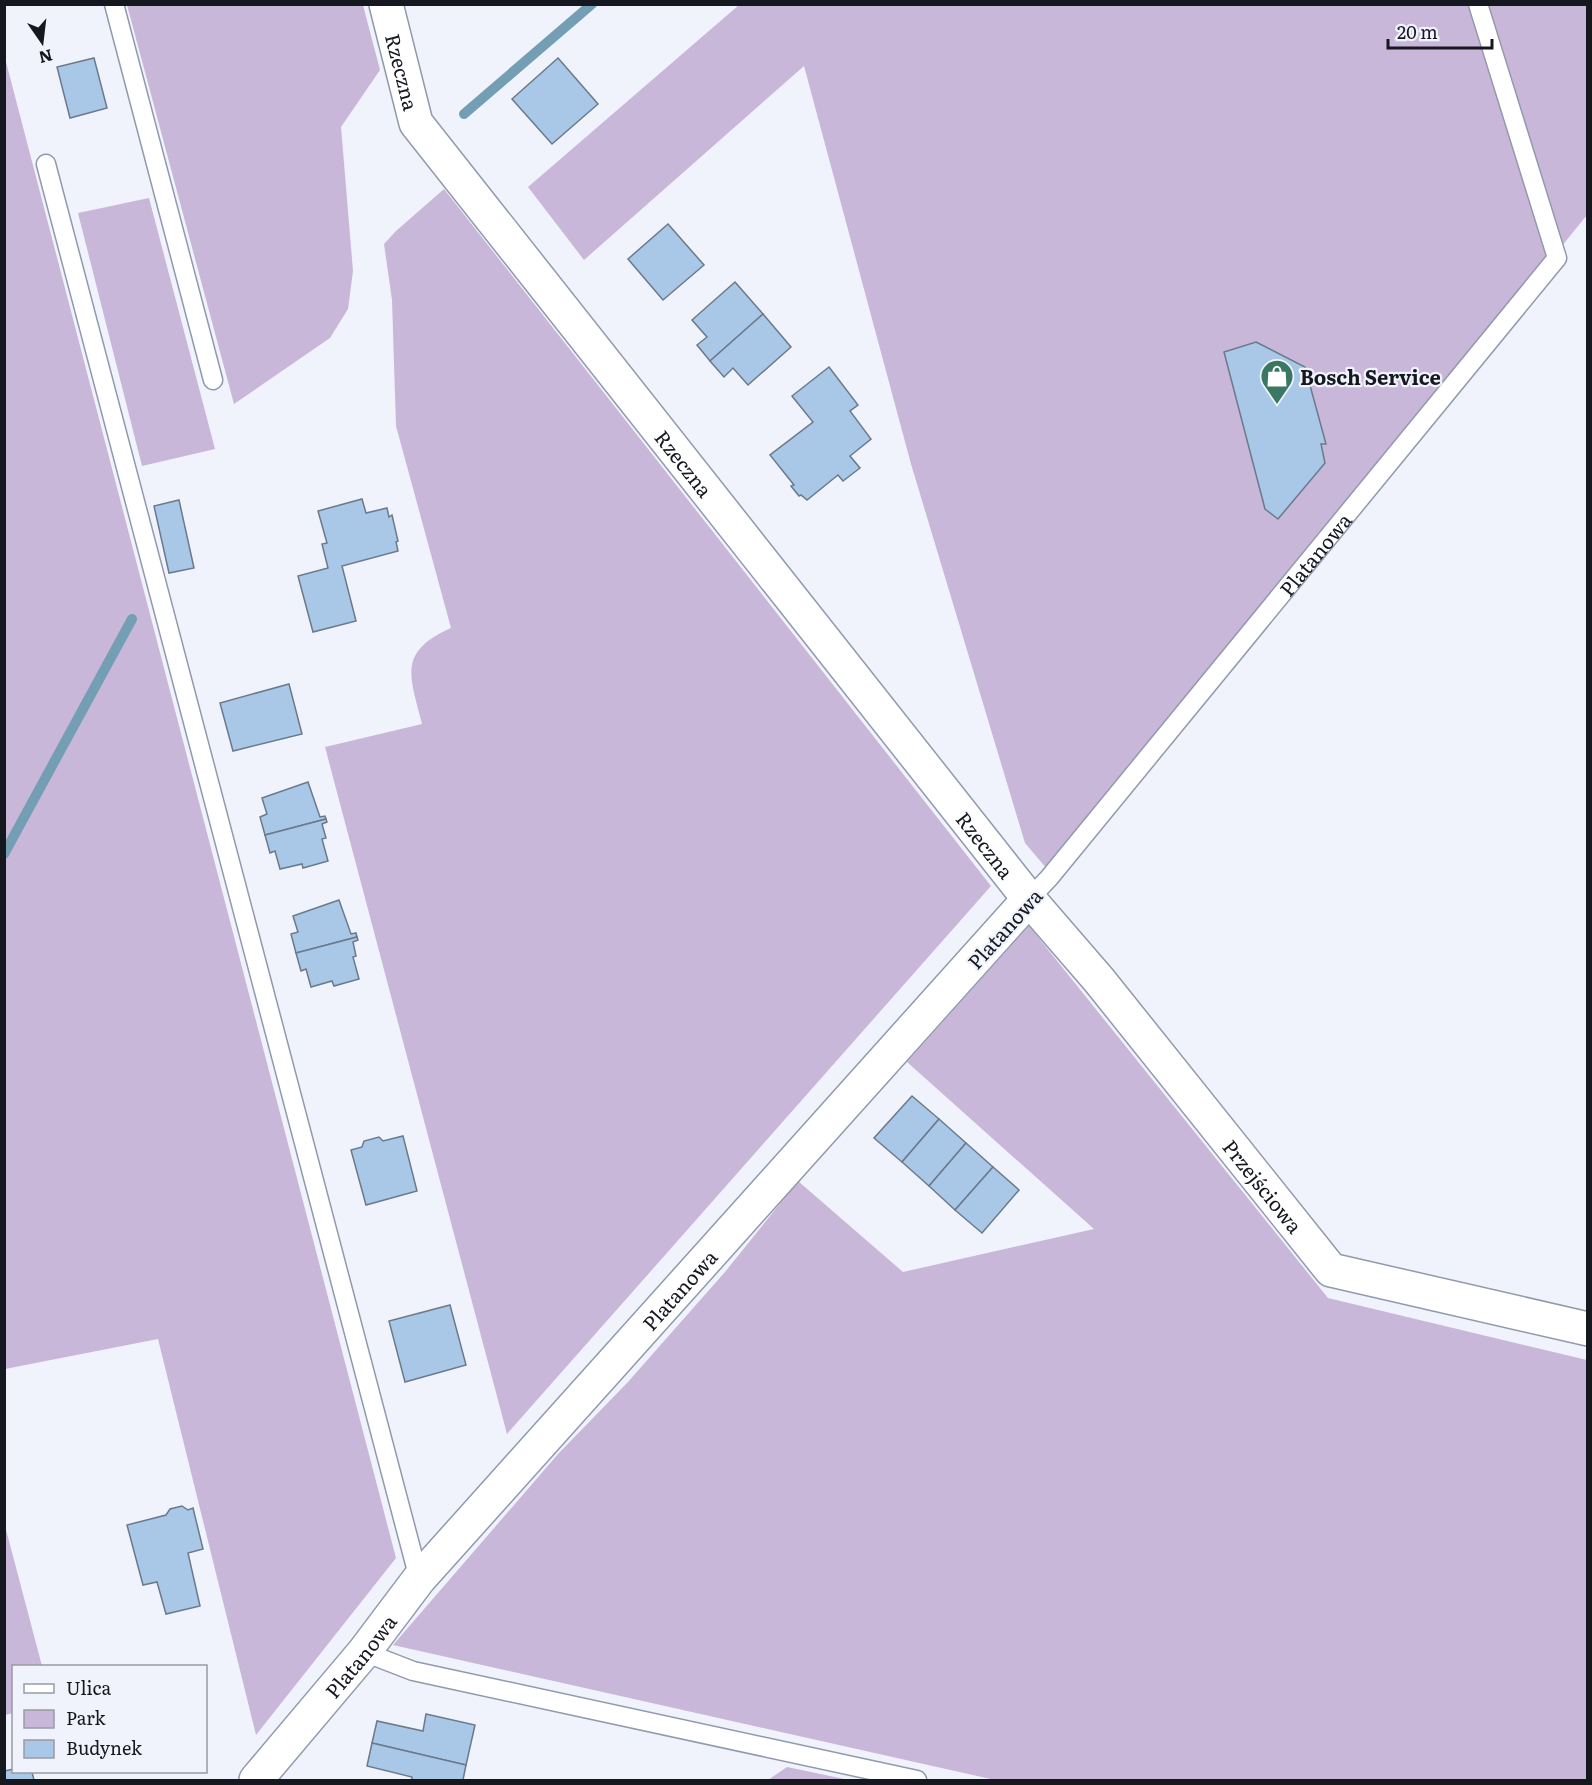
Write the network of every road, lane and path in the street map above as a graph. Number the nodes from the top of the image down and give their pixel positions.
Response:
1 (114, 4) edge
2 (386, 4) edge
3 (1478, 4) edge
4 (46, 164) dead end
5 (213, 380) dead end
6 (1029, 899) junction
7 (1587, 1329) edge
8 (419, 1579) junction
9 (364, 1652) junction
10 (256, 1780) edge
11 (916, 1780) edge

1 - 5 lane
2 - 6 street, Rzeczna
3 - 6 lane, Platanowa
4 - 8 lane
6 - 7 street, Przejściowa
6 - 8 street, Platanowa
8 - 9 street, Platanowa
9 - 10 street, Platanowa
9 - 11 lane

